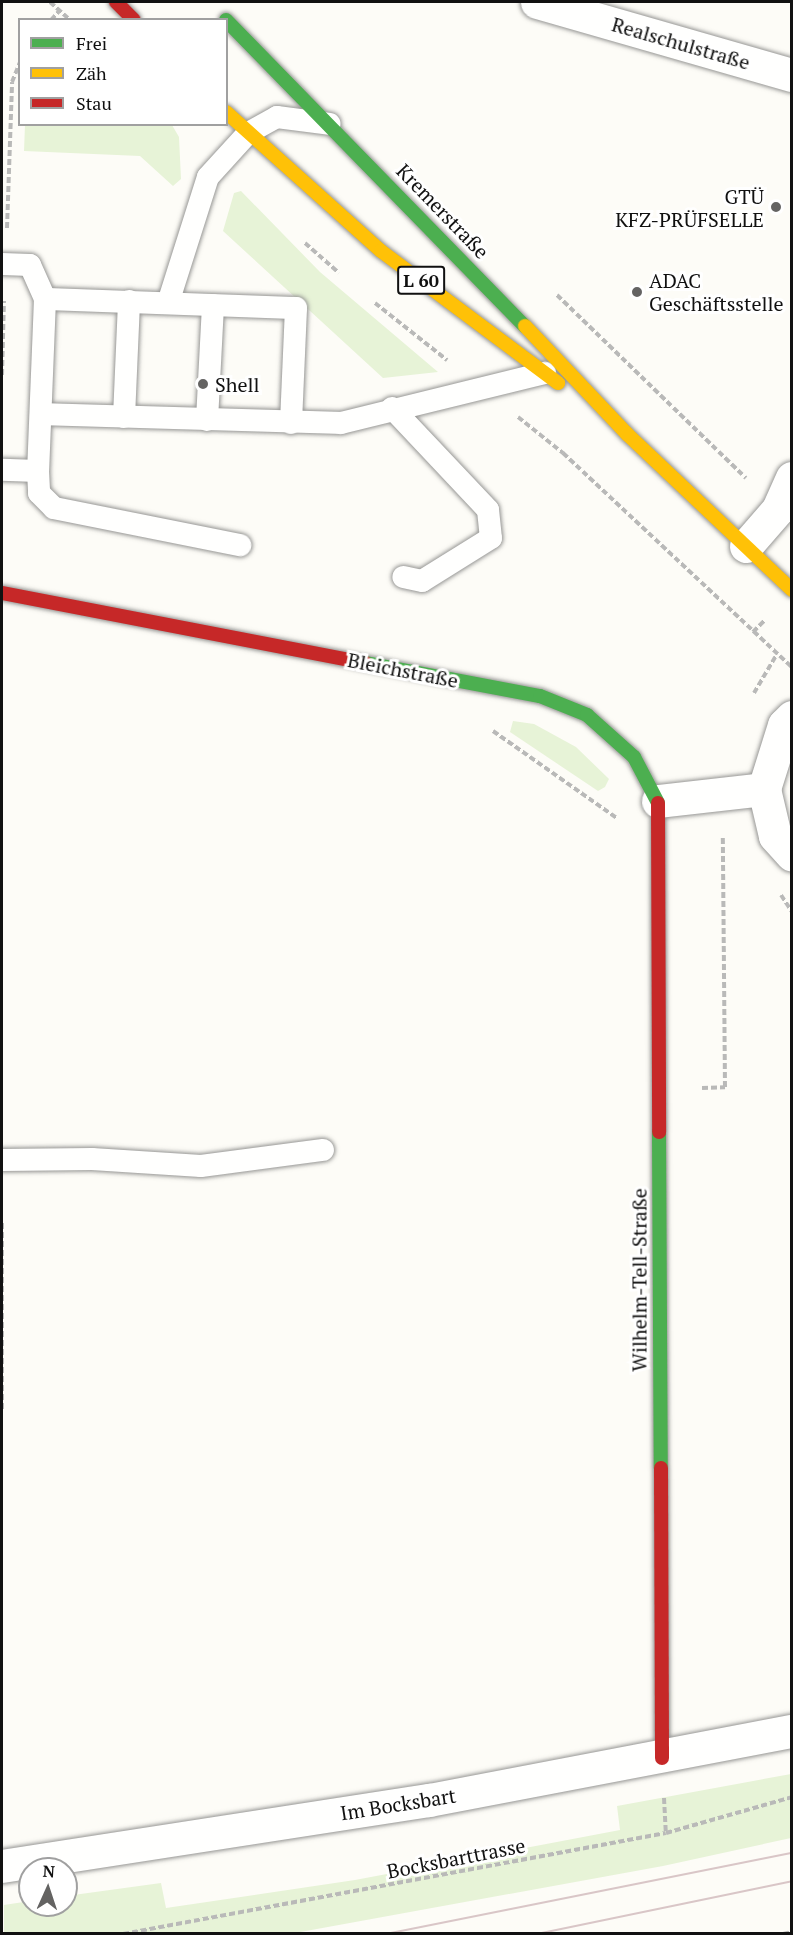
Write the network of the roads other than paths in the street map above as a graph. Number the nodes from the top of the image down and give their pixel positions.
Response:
1 (116, 2) edge
2 (537, 2) edge
3 (214, 8) dead end
4 (132, 18) edge
5 (224, 18) edge
6 (228, 22) edge
7 (792, 75) edge
8 (228, 114) edge
9 (330, 124) junction
10 (248, 132) junction
11 (3, 264) edge
12 (45, 298) junction
13 (129, 301) junction
14 (168, 303) junction
15 (213, 305) junction
16 (544, 373) junction
17 (392, 408) junction
18 (41, 414) junction
19 (124, 417) junction
20 (207, 420) junction
21 (291, 423) junction
22 (627, 434) junction
23 (2, 470) edge
24 (39, 471) junction
25 (792, 478) edge
26 (240, 545) dead end
27 (746, 546) junction
28 (403, 577) dead end
29 (792, 590) edge
30 (2, 593) edge
31 (792, 717) edge
32 (764, 789) junction
33 (658, 801) junction
34 (792, 855) edge
35 (323, 1150) dead end
36 (2, 1160) edge
37 (792, 1731) edge
38 (662, 1758) junction
39 (2, 1866) edge

1 - 4 street
2 - 7 street, Realschulstraße
3 - 5 street, Kremerstraße / L 60
6 - 9 street, Kremerstraße / L 60
8 - 10 street, Kremerstraße / L 60
9 - 10 lane
9 - 22 street, Kremerstraße / L 60
10 - 14 lane
10 - 16 street, Kremerstraße / L 60
11 - 12 lane
12 - 13 lane
12 - 18 lane
13 - 14 lane
13 - 19 lane
14 - 15 lane
15 - 20 lane
15 - 21 lane
16 - 17 lane
16 - 22 street, Kremerstraße / L 60
17 - 21 lane
17 - 28 lane
18 - 19 lane
18 - 24 lane
19 - 20 lane
20 - 21 lane
22 - 27 street, Kremerstraße / L 60
23 - 24 lane
24 - 26 lane
25 - 27 street
27 - 29 street, Kremerstraße / L 60
30 - 33 street, Bleichstraße
31 - 32 street
32 - 33 street
32 - 34 street
33 - 38 street, Wilhelm-Tell-Straße
35 - 36 lane
37 - 38 street, Im Bocksbart
38 - 39 street, Im Bocksbart

